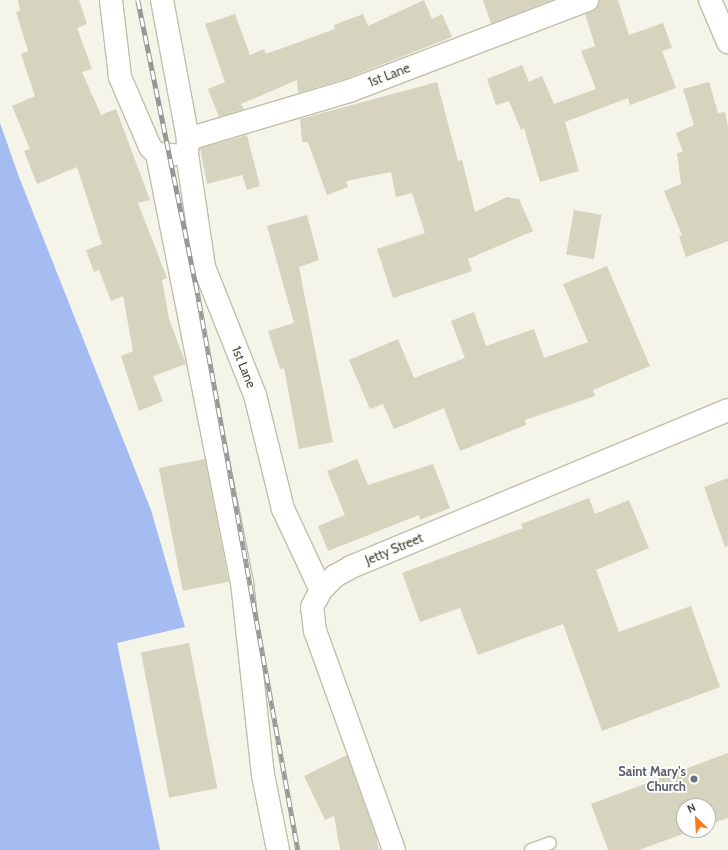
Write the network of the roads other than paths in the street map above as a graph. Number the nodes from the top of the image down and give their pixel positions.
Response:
1 (111, 0) edge
2 (162, 0) edge
3 (587, 0) edge
4 (710, 0) edge
5 (728, 42) edge
6 (187, 147) junction
7 (157, 154) junction
8 (728, 410) edge
9 (321, 590) junction
10 (550, 843) dead end
11 (278, 850) edge
12 (394, 850) edge
13 (531, 850) edge

1 - 7 street
2 - 6 street, 1st Lane
3 - 6 street, 1st Lane
4 - 5 street
6 - 7 street
6 - 9 street, 1st Lane
7 - 11 street
8 - 9 street, Jetty Street
9 - 12 street, Jetty Street
10 - 13 lane

